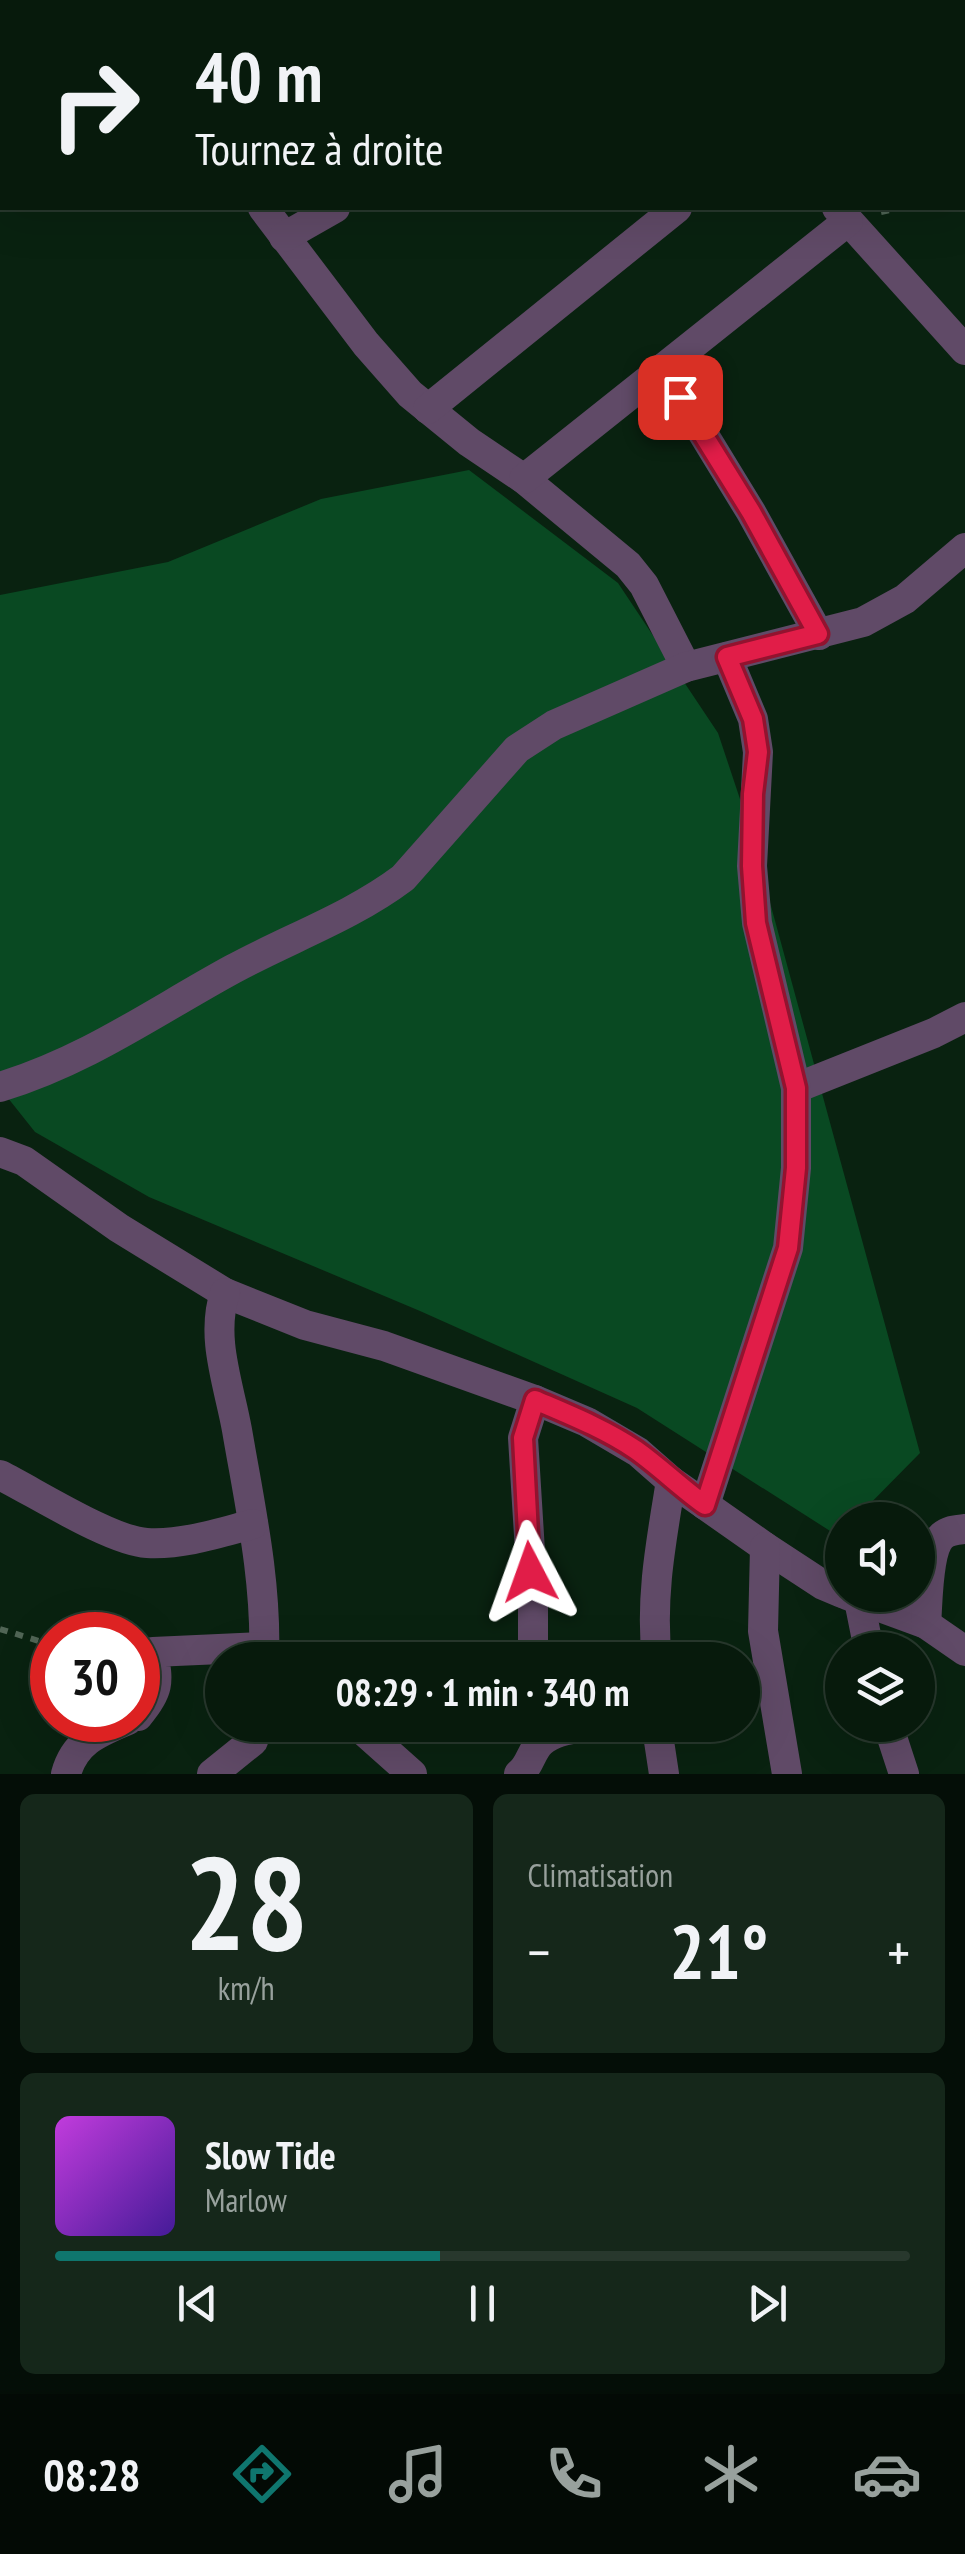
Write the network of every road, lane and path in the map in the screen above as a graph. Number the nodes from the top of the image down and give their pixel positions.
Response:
1 (264, 210) edge
2 (331, 210) edge
3 (675, 210) edge
4 (843, 214) edge
5 (284, 237) junction
6 (965, 350) edge
7 (663, 368) junction
8 (428, 408) junction
9 (524, 479) junction
10 (965, 548) edge
11 (818, 634) junction
12 (727, 657) junction
13 (686, 667) junction
14 (965, 1017) edge
15 (0, 1086) edge
16 (796, 1088) junction
17 (0, 1152) edge
18 (225, 1293) junction
19 (535, 1400) junction
20 (0, 1476) edge
21 (671, 1482) junction
22 (705, 1505) junction
23 (254, 1524) junction
24 (965, 1529) edge
25 (765, 1546) junction
26 (825, 1586) edge
27 (893, 1612) edge
28 (926, 1624) junction
29 (0, 1629) edge
30 (30, 1639) edge
31 (263, 1642) edge
32 (533, 1642) edge
33 (655, 1642) edge
34 (965, 1650) edge
35 (160, 1652) edge
36 (205, 1652) edge
37 (86, 1742) edge
38 (253, 1742) edge
39 (375, 1742) edge
40 (528, 1742) edge
41 (540, 1742) edge
42 (661, 1742) edge
43 (894, 1742) edge
44 (525, 1769) edge
45 (409, 1773) edge
46 (66, 1774) edge
47 (212, 1774) edge
48 (664, 1774) edge
49 (787, 1774) edge
50 (904, 1774) edge

1 - 5 street
2 - 5 street
3 - 8 street
4 - 6 street
4 - 7 street
5 - 8 street
7 - 9 street
7 - 11 street
8 - 9 street
9 - 13 street
10 - 11 street
11 - 12 street
12 - 13 street
12 - 16 street
13 - 15 street
14 - 16 street
16 - 22 street
17 - 18 street
18 - 19 street
18 - 23 street
19 - 21 street
19 - 32 street
20 - 23 street
21 - 22 street
21 - 33 street
22 - 25 street
23 - 31 street
24 - 28 street
25 - 26 street
25 - 49 street
27 - 28 street
28 - 34 street
29 - 30 path
35 - 36 street
37 - 46 street
38 - 47 street
39 - 45 street
40 - 44 street
41 - 44 street
42 - 48 street
43 - 50 street

